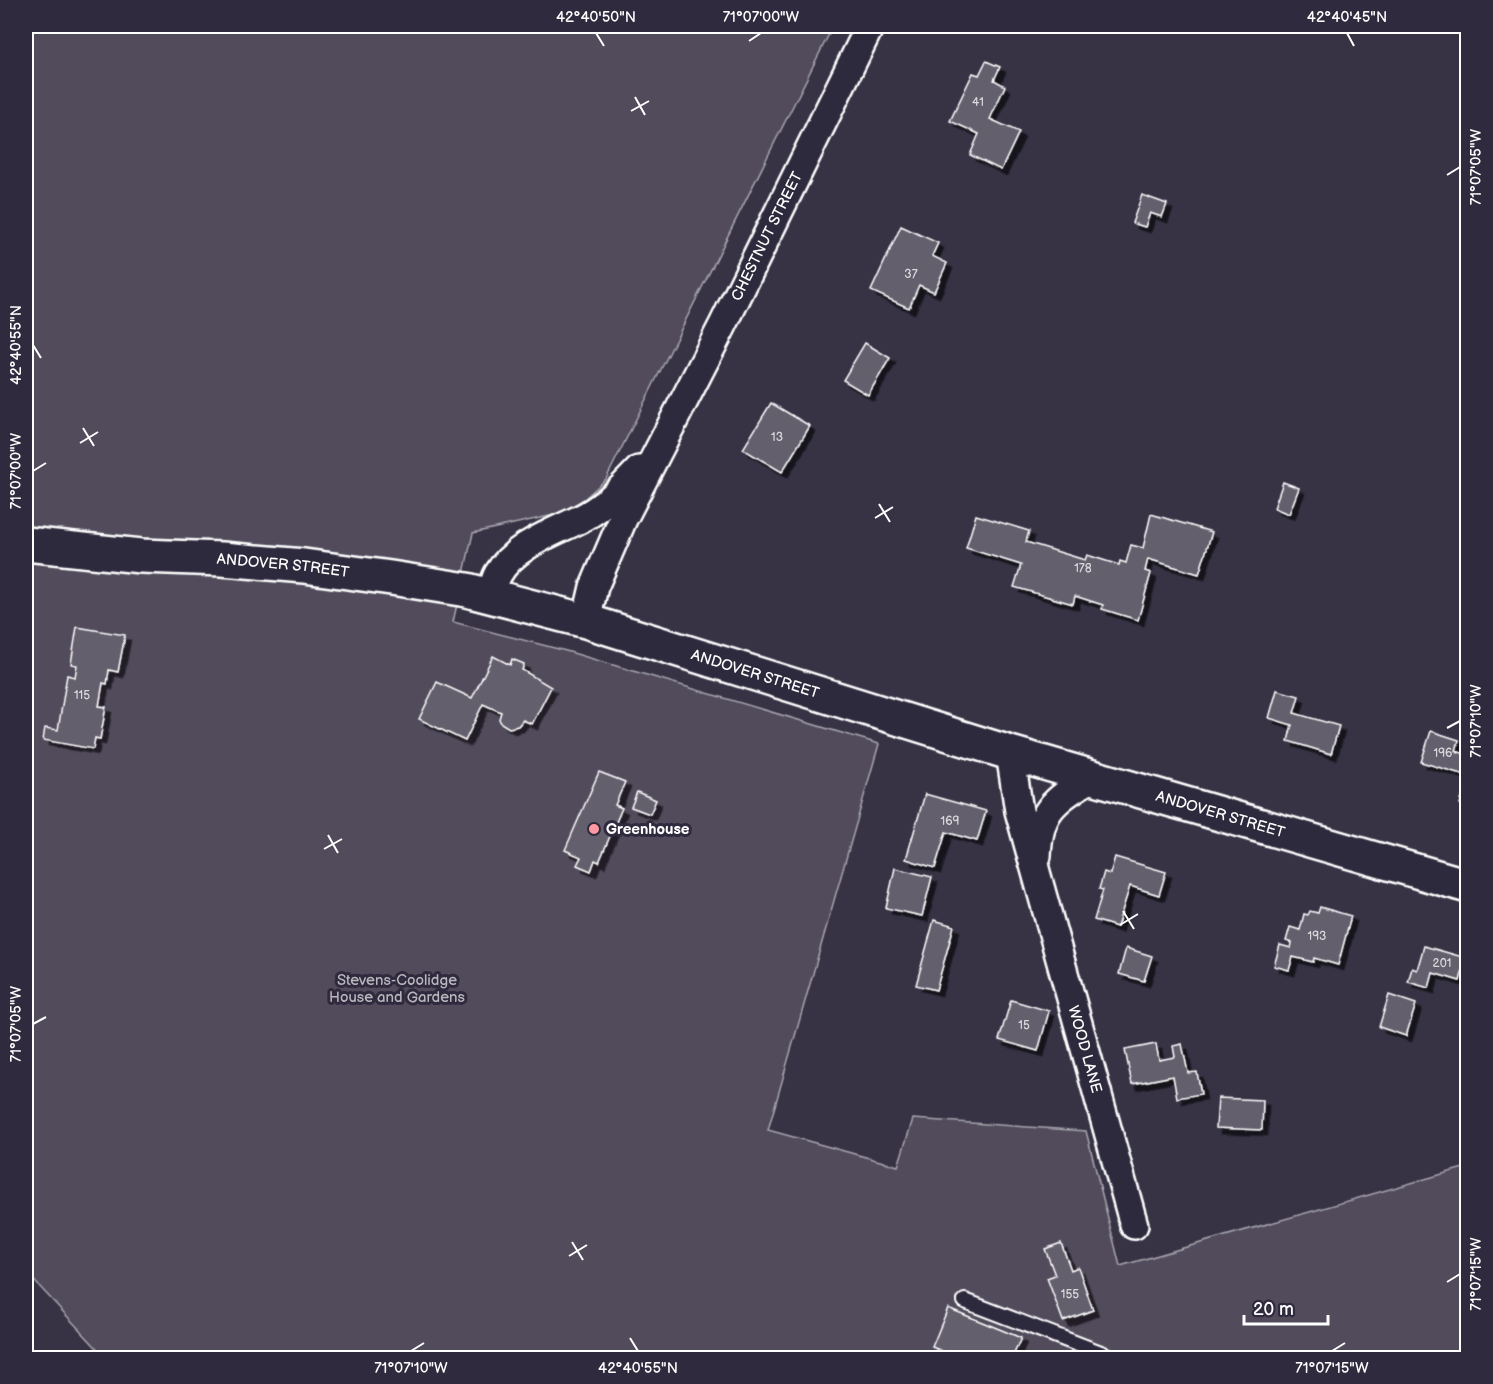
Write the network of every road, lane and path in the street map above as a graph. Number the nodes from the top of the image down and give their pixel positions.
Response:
1 (870, 26) edge
2 (663, 445) junction
3 (26, 544) edge
4 (491, 596) junction
5 (586, 621) junction
6 (1010, 753) junction
7 (1092, 777) junction
8 (1036, 873) junction
9 (1467, 886) edge
10 (1134, 1225) dead end
11 (965, 1301) dead end
12 (1111, 1359) edge

1 - 2 street, CHESTNUT STREET
2 - 4 street, CHESTNUT STREET
2 - 5 street, CHESTNUT STREET
3 - 4 main road, ANDOVER STREET
4 - 5 main road, ANDOVER STREET
5 - 6 main road, ANDOVER STREET
6 - 7 main road, ANDOVER STREET
6 - 8 street, WOOD LANE
7 - 8 street, WOOD LANE
7 - 9 main road, ANDOVER STREET
8 - 10 street, WOOD LANE
11 - 12 lane

